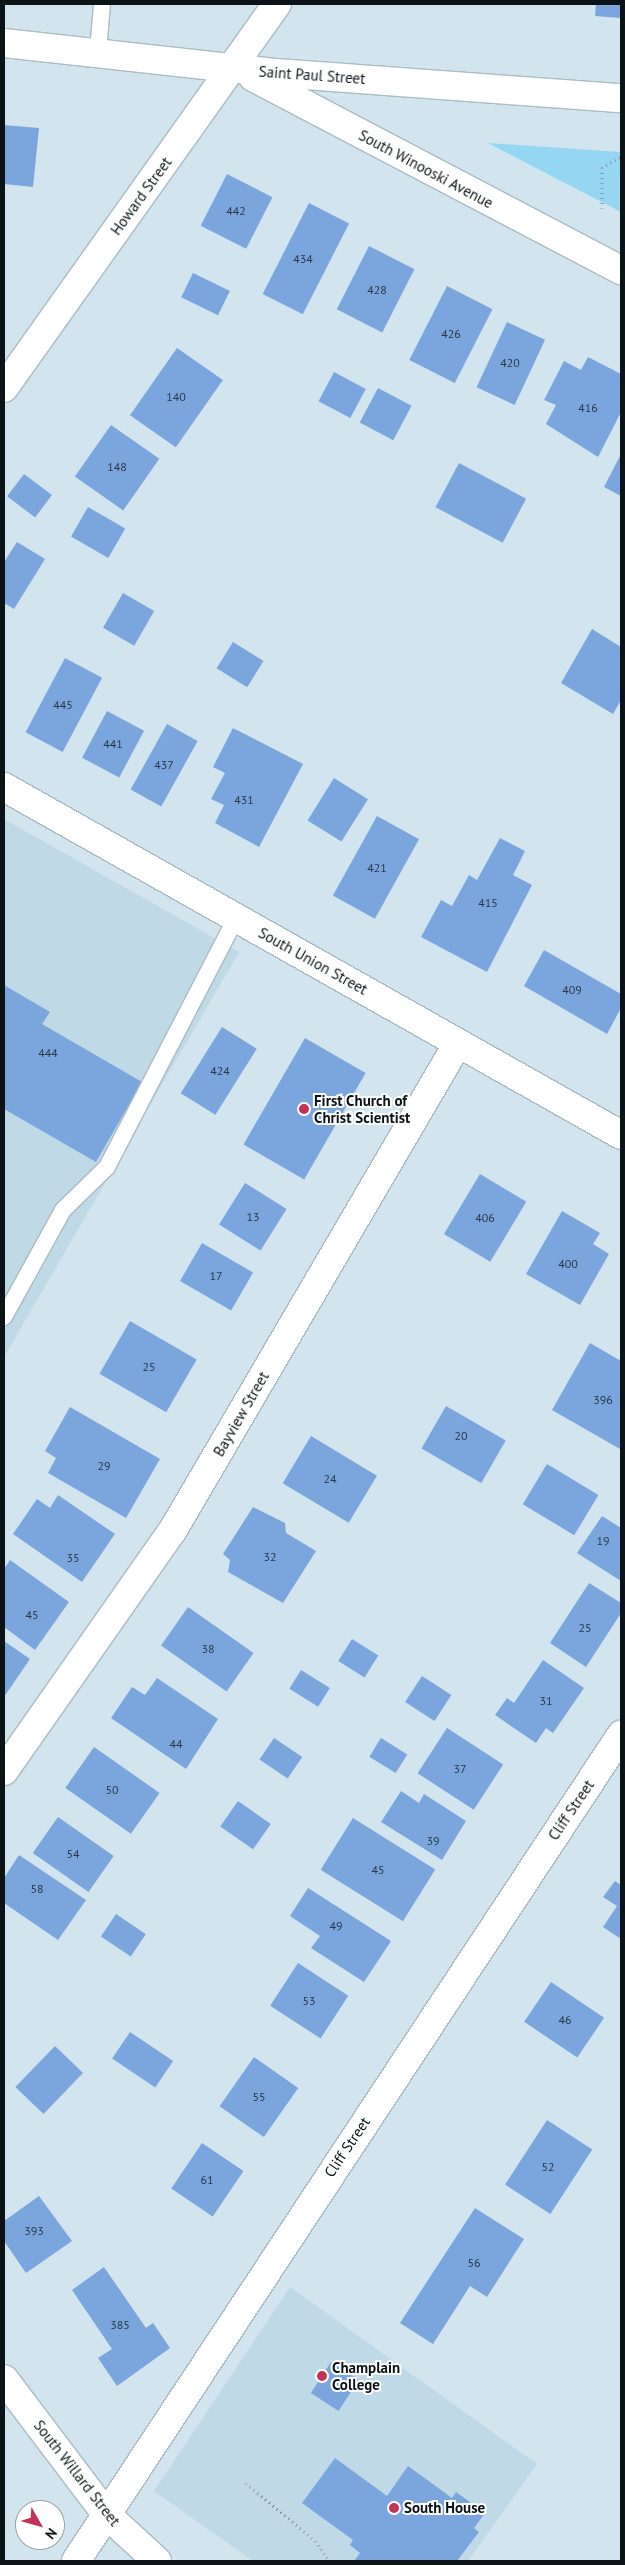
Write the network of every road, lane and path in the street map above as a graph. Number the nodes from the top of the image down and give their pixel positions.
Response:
1 (102, 4) edge
2 (277, 4) edge
3 (4, 43) edge
4 (98, 51) junction
5 (232, 68) junction
6 (621, 98) edge
7 (621, 156) edge
8 (602, 208) dead end
9 (621, 270) edge
10 (4, 388) edge
11 (4, 787) edge
12 (236, 918) junction
13 (458, 1043) junction
14 (621, 1135) edge
15 (4, 1317) edge
16 (621, 1735) edge
17 (4, 1772) edge
18 (4, 2379) edge
19 (246, 2483) dead end
20 (107, 2515) junction
21 (76, 2561) edge
22 (157, 2561) edge
23 (329, 2561) edge

1 - 4 lane
2 - 5 street, Howard Street
3 - 4 street, Saint Paul Street
4 - 5 street, Saint Paul Street
5 - 6 street, Saint Paul Street
5 - 9 street, South Winooski Avenue
5 - 10 street, Howard Street
7 - 8 path
11 - 12 street, South Union Street
12 - 13 street, South Union Street
12 - 15 lane
13 - 14 street, South Union Street
13 - 17 street, Bayview Street
16 - 20 street, Cliff Street
18 - 20 street, South Willard Street
19 - 23 path
20 - 21 street, Cliff Street
20 - 22 street, South Willard Street

